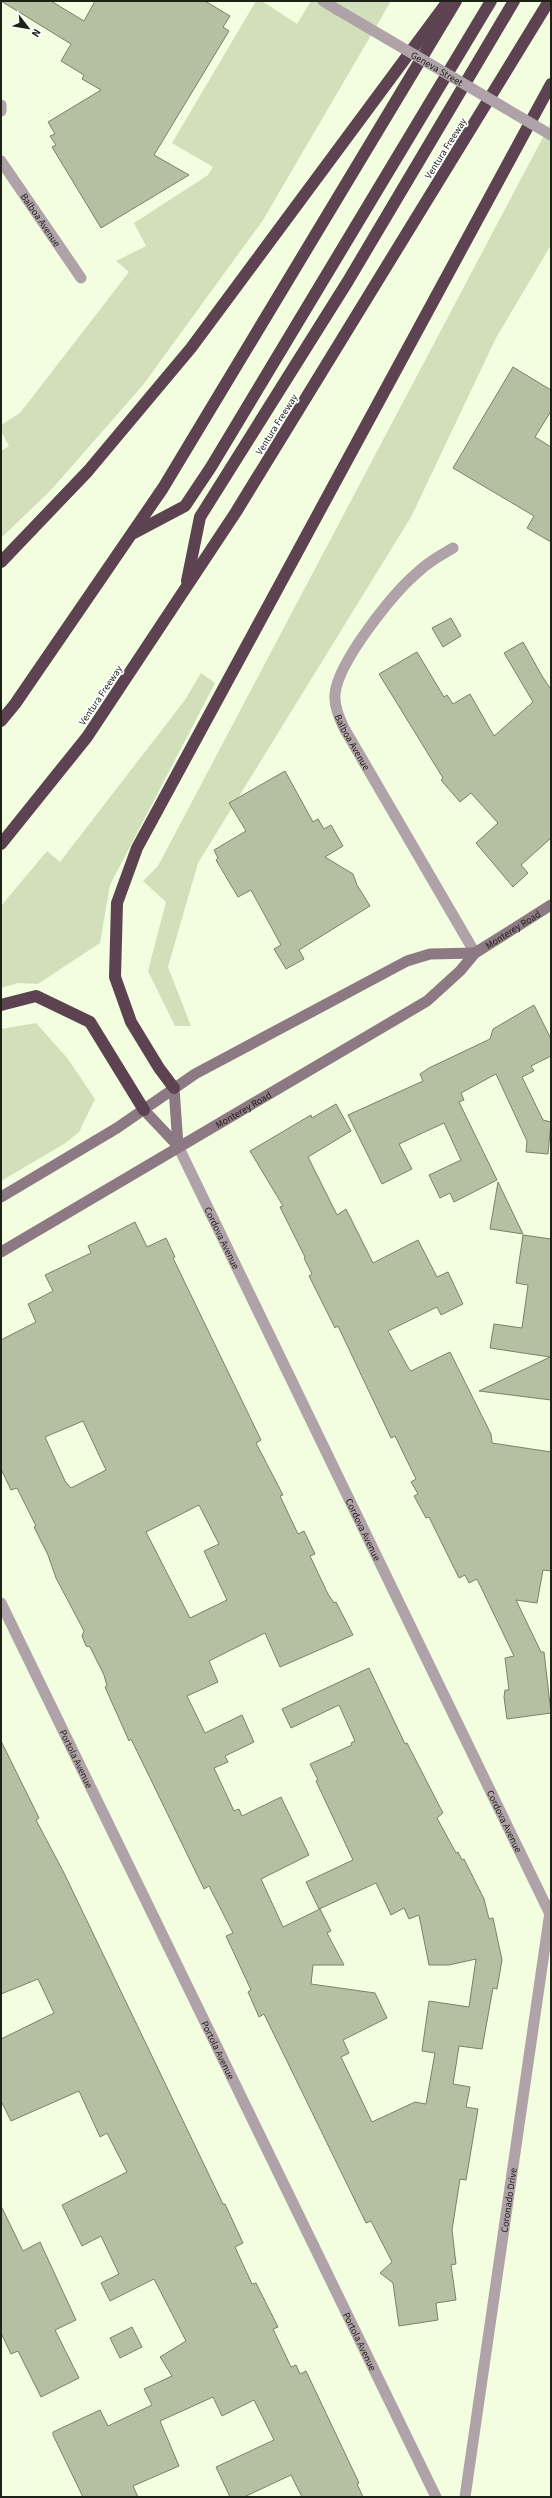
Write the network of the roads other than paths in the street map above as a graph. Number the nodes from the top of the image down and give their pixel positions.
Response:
1 (323, 1) edge
2 (448, 1) edge
3 (456, 1) edge
4 (491, 1) edge
5 (514, 1) edge
6 (549, 1) edge
7 (551, 84) edge
8 (1, 105) edge
9 (1, 111) edge
10 (551, 135) edge
11 (1, 161) edge
12 (81, 278) dead end
13 (131, 535) junction
14 (453, 548) dead end
15 (1, 562) edge
16 (186, 588) junction
17 (1, 721) edge
18 (1, 844) edge
19 (551, 905) edge
20 (475, 953) junction
21 (1, 1005) edge
22 (174, 1088) junction
23 (144, 1110) junction
24 (178, 1146) junction
25 (1, 1197) edge
26 (1, 1252) edge
27 (1, 1603) edge
28 (550, 1907) edge
29 (436, 2497) edge
30 (465, 2497) edge

1 - 10 street, Geneva Street, bridge
2 - 15 highway
3 - 13 highway
4 - 13 highway
5 - 16 highway
6 - 16 highway, Ventura Freeway
7 - 22 highway
8 - 9 street
11 - 12 street, Balboa Avenue
13 - 17 highway
14 - 20 street, Balboa Avenue
16 - 18 highway, Ventura Freeway
19 - 20 main road, Monterey Road
20 - 22 main road, Monterey Road
20 - 24 main road, Monterey Road
21 - 23 highway
22 - 23 main road, Monterey Road
22 - 24 main road
23 - 24 main road
23 - 25 main road, Monterey Road
24 - 26 main road, Monterey Road
24 - 28 street, Cordova Avenue
27 - 29 street, Portola Avenue
28 - 30 street, Coronado Drive

